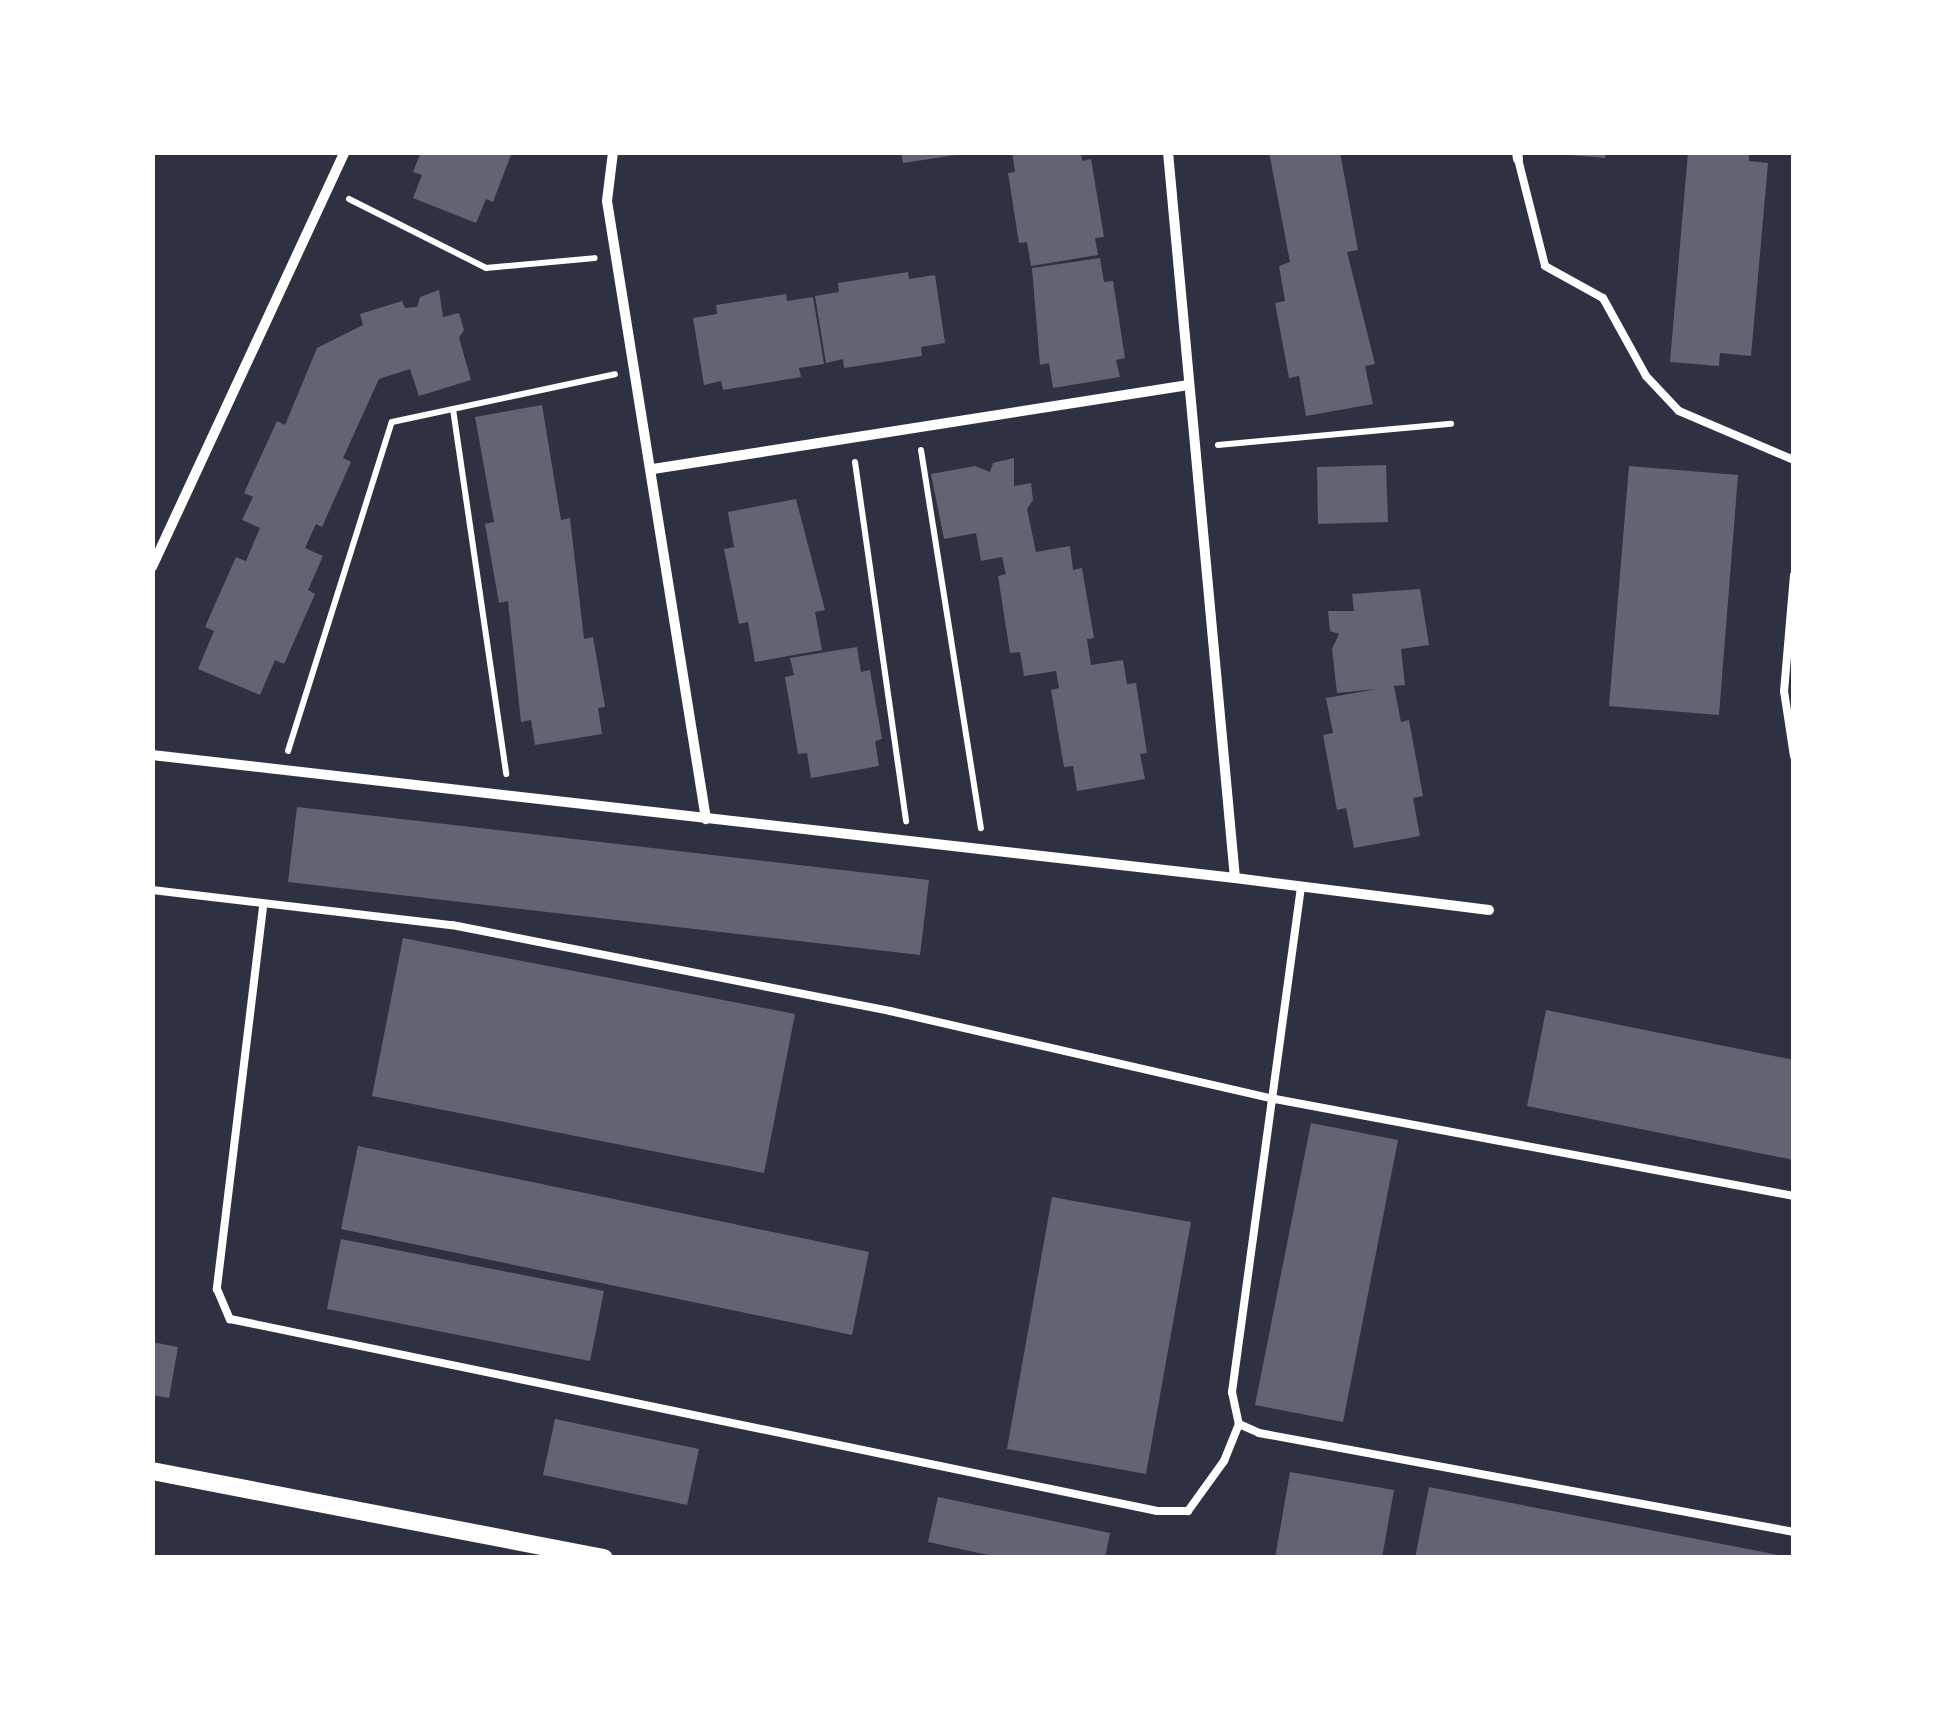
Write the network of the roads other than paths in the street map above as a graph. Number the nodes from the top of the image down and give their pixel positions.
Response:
1 (345, 152) edge
2 (613, 152) edge
3 (1168, 152) edge
4 (1517, 156) edge
5 (1188, 385) junction
6 (1794, 460) edge
7 (652, 469) junction
8 (152, 567) edge
9 (1794, 575) edge
10 (152, 755) edge
11 (1794, 756) edge
12 (706, 818) junction
13 (1234, 878) junction
14 (1301, 886) junction
15 (152, 890) edge
16 (263, 906) junction
17 (1489, 910) dead end
18 (1275, 1099) junction
19 (1794, 1196) edge
20 (1239, 1424) junction
21 (152, 1471) edge
22 (1794, 1532) edge
23 (604, 1558) edge

1 - 8 street
2 - 7 street
3 - 5 street
4 - 6 lane
5 - 7 street
5 - 13 street
7 - 12 street
9 - 11 lane
10 - 12 street
12 - 13 street
13 - 14 street
14 - 17 street
14 - 18 lane
15 - 16 lane
16 - 18 lane
16 - 20 lane
18 - 19 lane
18 - 20 lane
20 - 22 lane
21 - 23 street

